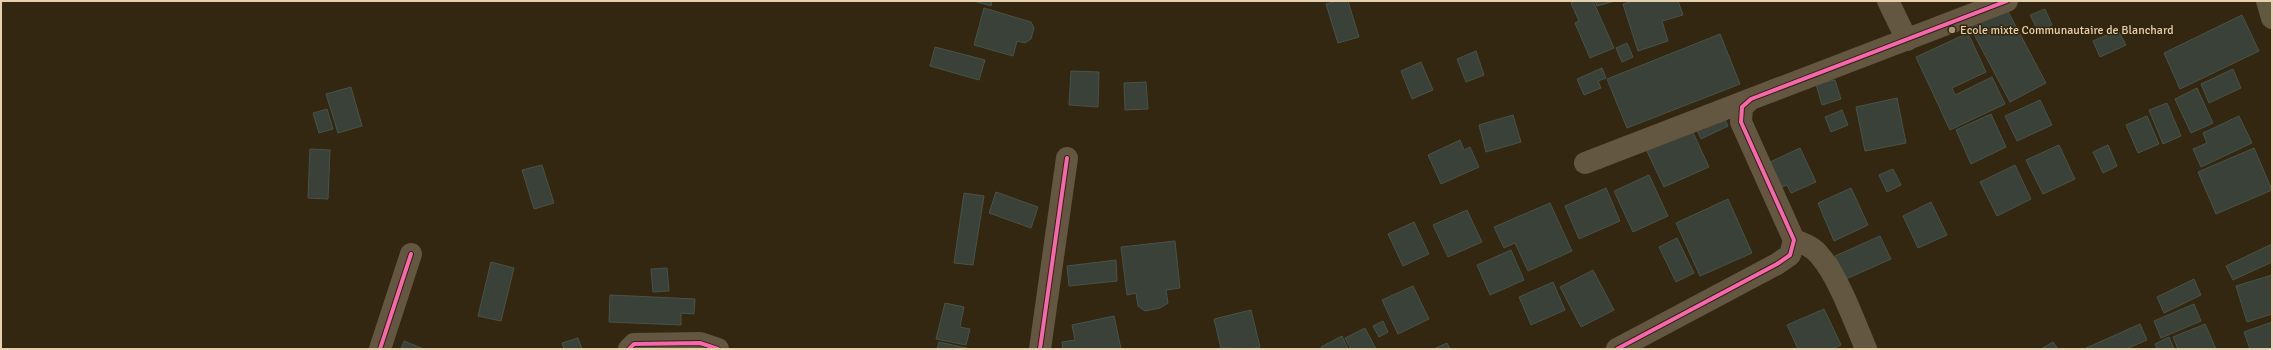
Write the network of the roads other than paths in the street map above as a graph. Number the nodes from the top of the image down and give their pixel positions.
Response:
1 (1888, 1) edge
2 (2007, 1) edge
3 (2267, 1) edge
4 (2272, 18) edge
5 (1907, 40) junction
6 (1751, 99) junction
7 (1067, 158) dead end
8 (1585, 163) dead end
9 (1794, 240) junction
10 (411, 254) dead end
11 (380, 349) edge
12 (629, 349) edge
13 (718, 349) edge
14 (1040, 349) edge
15 (1617, 349) edge
16 (1866, 349) edge

1 - 5 street
2 - 5 street
3 - 4 street
5 - 6 street
6 - 8 street
6 - 9 street
7 - 14 street
9 - 15 street
9 - 16 street
10 - 11 street
12 - 13 street

